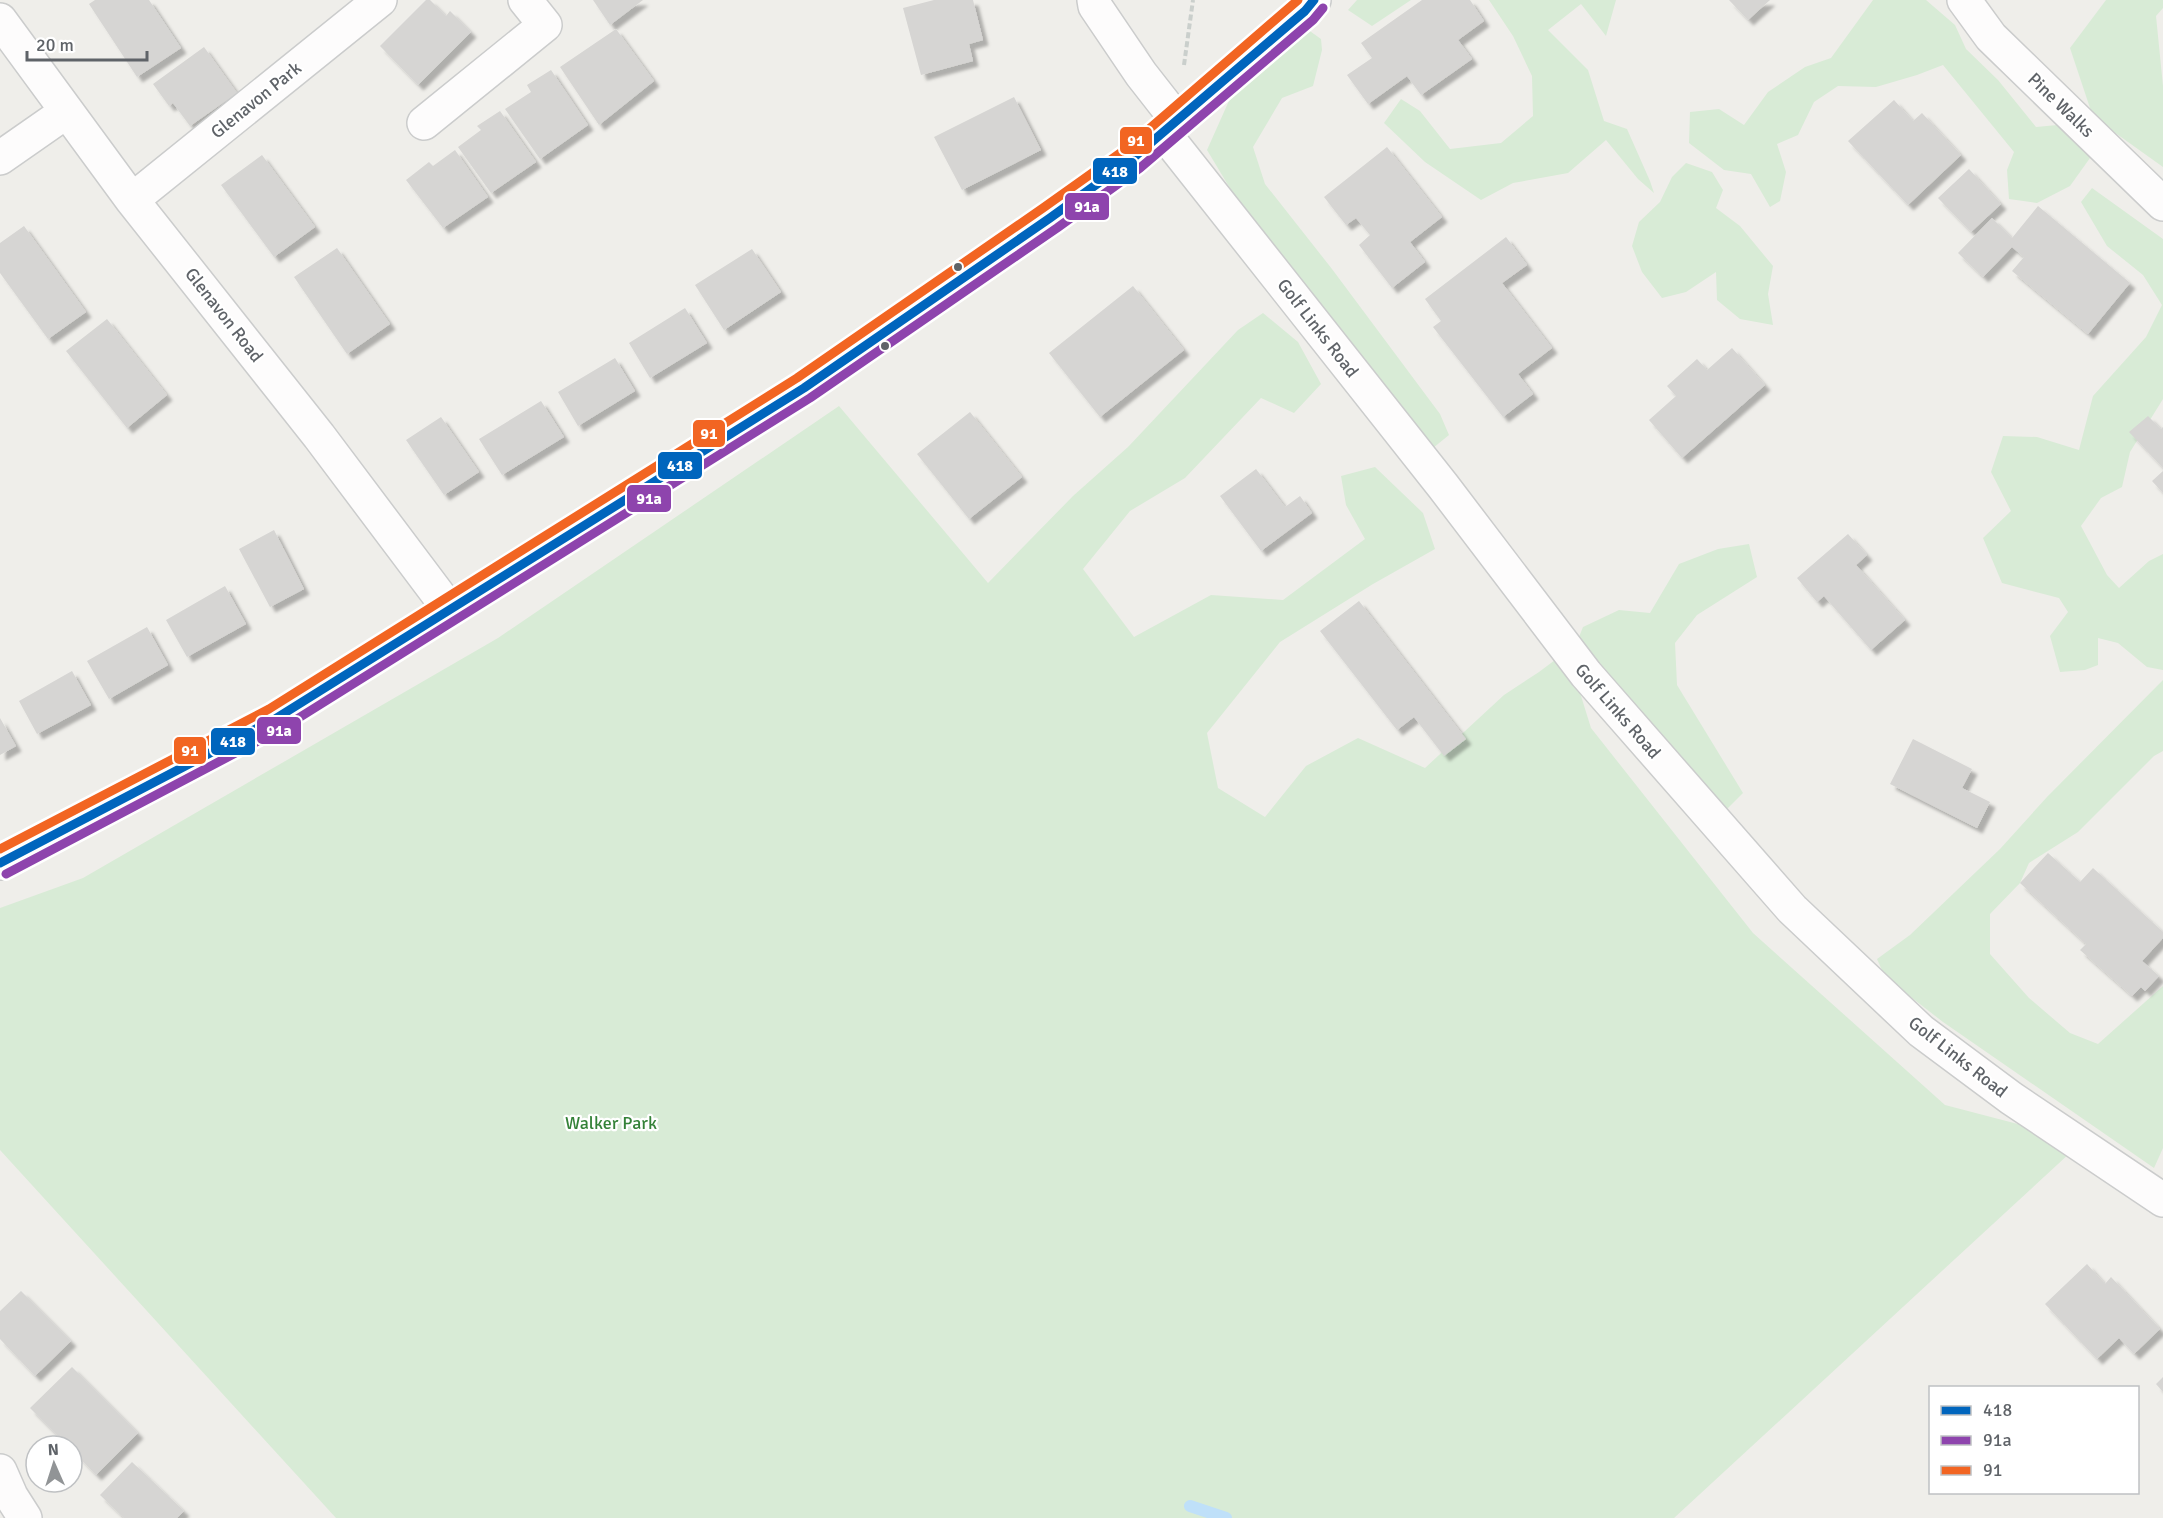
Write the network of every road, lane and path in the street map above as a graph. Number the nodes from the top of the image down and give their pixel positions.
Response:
1 (380, 0) edge
2 (525, 0) edge
3 (1094, 0) edge
4 (1194, 0) edge
5 (1314, 0) edge
6 (1964, 0) edge
7 (0, 20) edge
8 (66, 112) junction
9 (424, 123) dead end
10 (1164, 131) junction
11 (0, 158) edge
12 (132, 200) junction
13 (2163, 204) edge
14 (449, 609) junction
15 (0, 863) edge
16 (2163, 1200) edge
17 (0, 1471) edge
18 (25, 1518) edge

1 - 12 street, Glenavon Park
2 - 9 street
3 - 10 street, Golf Links Road
4 - 10 path
5 - 10 street
6 - 13 street, Pine Walks
7 - 8 street, Glenavon Road
8 - 11 street
8 - 12 street, Glenavon Road
10 - 14 street
10 - 16 street, Golf Links Road
12 - 14 street, Glenavon Road
14 - 15 street
17 - 18 street

